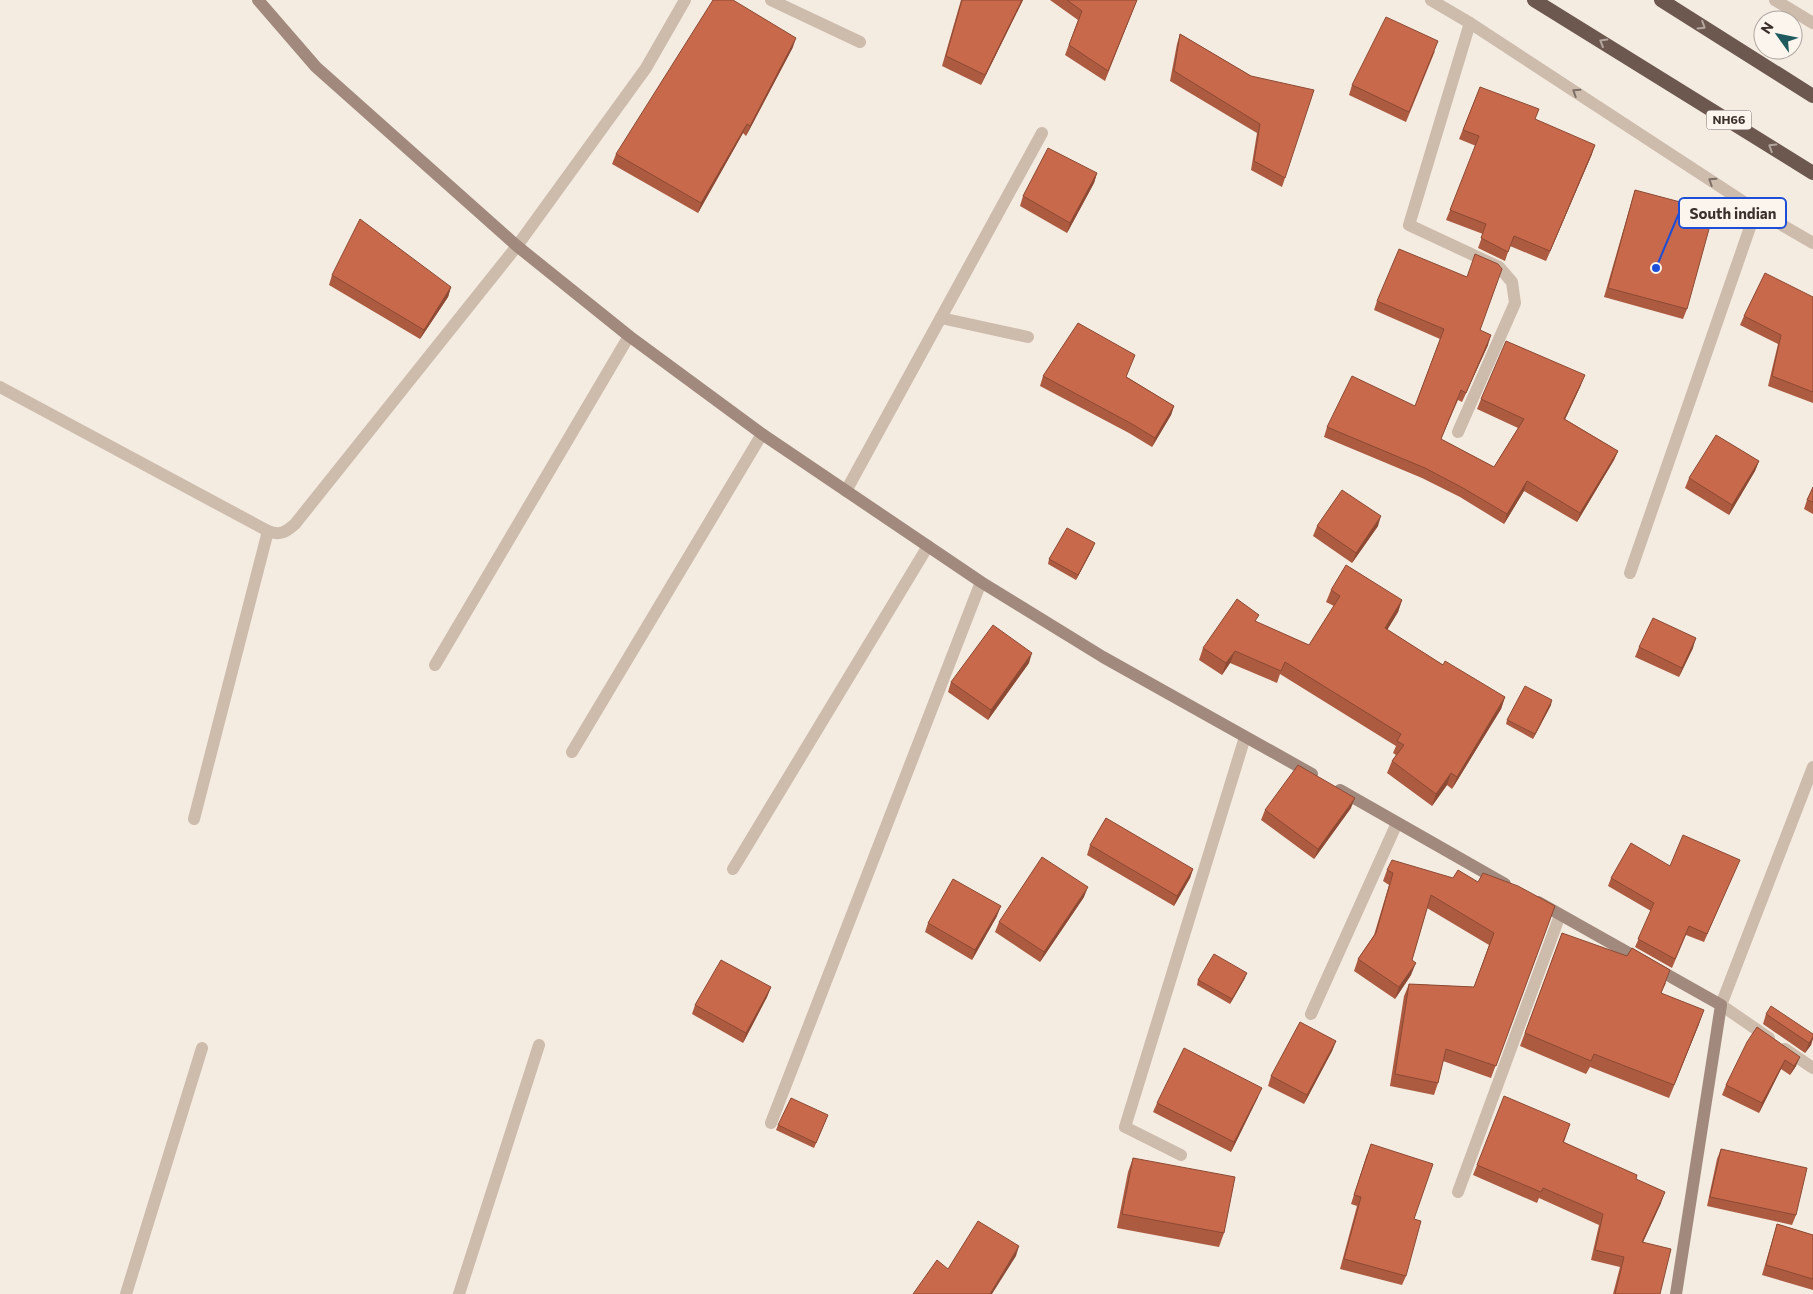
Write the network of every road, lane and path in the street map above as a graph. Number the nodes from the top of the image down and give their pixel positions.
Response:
1 (258, 0) edge
2 (685, 0) edge
3 (771, 0) edge
4 (1431, 0) edge
5 (1534, 0) edge
6 (1661, 0) edge
7 (1775, 0) edge
8 (1470, 23) junction
9 (1813, 23) edge
10 (860, 42) dead end
11 (1813, 96) edge
12 (1042, 133) dead end
13 (1813, 172) edge
14 (1756, 210) junction
15 (1813, 243) edge
16 (517, 246) junction
17 (941, 318) junction
18 (629, 336) junction
19 (1028, 338) dead end
20 (0, 387) edge
21 (1458, 432) dead end
22 (762, 434) junction
23 (846, 491) junction
24 (268, 531) junction
25 (928, 546) junction
26 (1630, 573) dead end
27 (981, 582) junction
28 (435, 666) dead end
29 (1245, 737) junction
30 (572, 752) dead end
31 (1813, 767) edge
32 (194, 818) dead end
33 (1397, 823) junction
34 (732, 869) dead end
35 (1560, 914) junction
36 (1721, 1005) junction
37 (1311, 1014) dead end
38 (539, 1045) dead end
39 (202, 1048) dead end
40 (1813, 1068) edge
41 (771, 1123) dead end
42 (1181, 1155) dead end
43 (1458, 1192) dead end
44 (126, 1294) edge
45 (459, 1294) edge
46 (1676, 1294) edge

1 - 16 main road
2 - 16 street
3 - 10 street
4 - 8 street
13 -> 5 highway, NH66
6 -> 11 highway
7 - 9 street
14 -> 8 street
8 - 21 street
12 - 17 street
14 - 15 street
14 - 26 street
16 - 18 main road
16 - 24 street
17 - 19 street
17 - 23 street
18 - 22 main road
18 - 28 street
20 - 24 street
22 - 23 main road
22 - 30 street
23 - 25 main road
24 - 32 street
25 - 27 main road
25 - 34 street
27 - 29 main road
27 - 41 street
29 - 33 main road
29 - 42 street
31 - 36 street
33 - 35 main road
33 - 37 street
35 - 36 main road
35 - 43 street
36 - 40 street
36 - 46 main road
38 - 45 street
39 - 44 street

